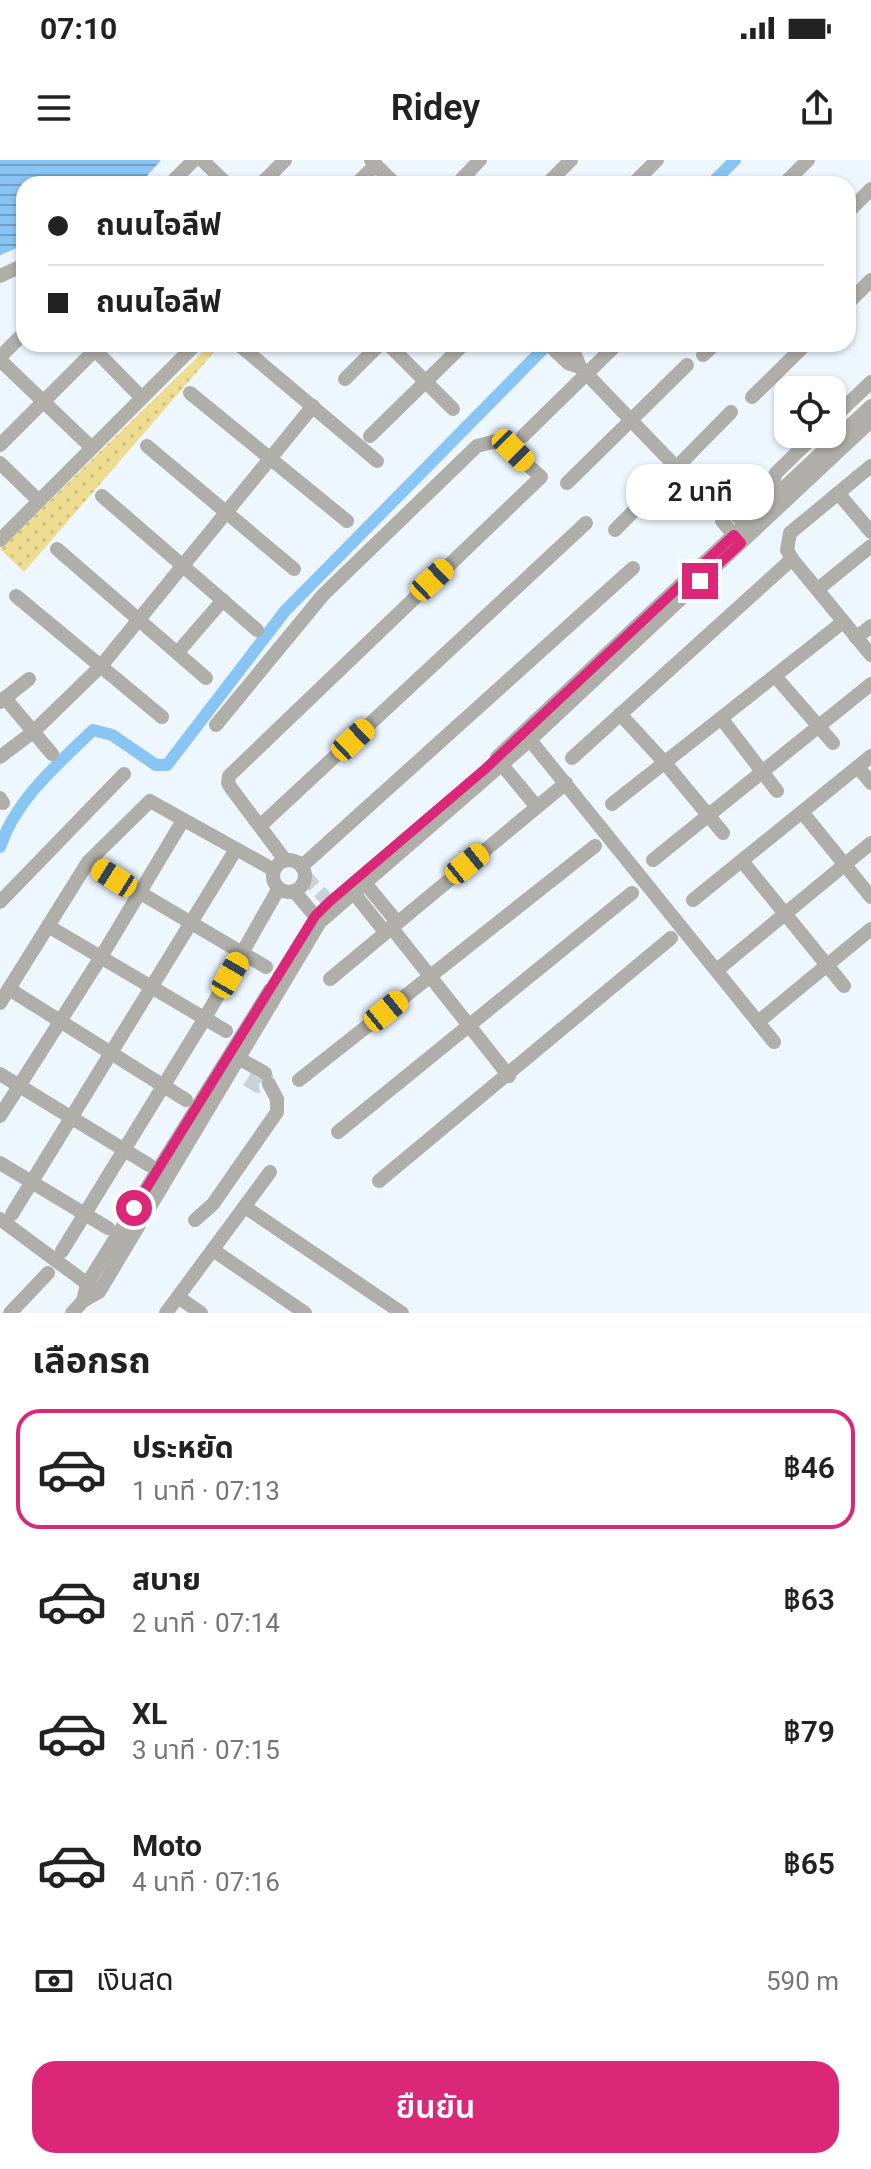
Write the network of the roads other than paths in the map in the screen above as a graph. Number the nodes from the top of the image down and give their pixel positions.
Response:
1 (194, 160) edge
2 (202, 160) edge
3 (285, 160) edge
4 (480, 160) edge
5 (571, 160) edge
6 (657, 160) edge
7 (808, 160) edge
8 (178, 176) edge
9 (219, 176) edge
10 (269, 176) edge
11 (465, 176) edge
12 (555, 176) edge
13 (641, 176) edge
14 (792, 176) edge
15 (871, 189) edge
16 (856, 204) edge
17 (871, 280) edge
18 (856, 295) edge
19 (16, 341) edge
20 (89, 352) edge
21 (100, 352) edge
22 (187, 352) edge
23 (248, 352) edge
24 (372, 352) edge
25 (396, 352) edge
26 (456, 352) edge
27 (567, 352) edge
28 (607, 352) edge
29 (706, 352) edge
30 (798, 352) edge
31 (703, 355) dead end
32 (0, 358) edge
33 (687, 365) dead end
34 (583, 371) junction
35 (345, 379) dead end
36 (425, 382) junction
37 (871, 382) edge
38 (190, 393) dead end
39 (752, 397) dead end
40 (142, 398) junction
41 (43, 402) junction
42 (313, 406) junction
43 (846, 406) edge
44 (871, 406) edge
45 (453, 409) dead end
46 (731, 412) dead end
47 (630, 421) junction
48 (871, 421) edge
49 (370, 436) dead end
50 (523, 436) dead end
51 (0, 445) edge
52 (147, 446) dead end
53 (92, 448) junction
54 (802, 448) edge
55 (271, 459) junction
56 (377, 461) dead end
57 (0, 463) edge
58 (871, 466) edge
59 (677, 469) junction
60 (567, 483) dead end
61 (838, 493) junction
62 (102, 496) dead end
63 (776, 496) junction
64 (39, 501) junction
65 (226, 511) junction
66 (347, 521) dead end
67 (586, 523) dead end
68 (615, 530) dead end
69 (871, 532) edge
70 (743, 534) junction
71 (0, 540) edge
72 (871, 546) edge
73 (57, 549) dead end
74 (792, 559) junction
75 (183, 565) junction
76 (633, 568) dead end
77 (294, 569) dead end
78 (818, 589) junction
79 (16, 596) dead end
80 (223, 600) junction
81 (140, 619) junction
82 (843, 622) junction
83 (871, 626) edge
84 (257, 630) dead end
85 (856, 638) junction
86 (178, 652) junction
87 (871, 655) edge
88 (101, 666) junction
89 (775, 676) junction
90 (206, 678) dead end
91 (29, 679) dead end
92 (871, 684) edge
93 (2, 700) edge
94 (620, 714) junction
95 (162, 717) dead end
96 (721, 718) junction
97 (216, 725) dead end
98 (818, 727) junction
99 (33, 732) junction
100 (530, 740) junction
101 (833, 743) dead end
102 (52, 754) dead end
103 (871, 756) edge
104 (0, 757) edge
105 (572, 758) dead end
106 (665, 763) junction
107 (502, 765) junction
108 (858, 767) junction
109 (762, 771) junction
110 (124, 774) dead end
111 (566, 783) junction
112 (871, 783) edge
113 (777, 791) dead end
114 (612, 804) dead end
115 (537, 807) junction
116 (802, 812) junction
117 (708, 815) junction
118 (182, 822) junction
119 (260, 826) junction
120 (723, 833) dead end
121 (871, 843) edge
122 (595, 846) dead end
123 (235, 851) junction
124 (653, 860) dead end
125 (742, 861) junction
126 (88, 862) junction
127 (279, 865) junction
128 (845, 865) junction
129 (302, 866) junction
130 (358, 887) junction
131 (286, 890) junction
132 (632, 893) dead end
133 (140, 894) junction
134 (871, 897) edge
135 (693, 900) dead end
136 (0, 902) edge
137 (785, 914) junction
138 (315, 916) junction
139 (192, 923) junction
140 (48, 926) junction
141 (391, 927) junction
142 (871, 929) edge
143 (671, 938) dead end
144 (242, 954) junction
145 (101, 957) junction
146 (827, 965) junction
147 (266, 967) dead end
148 (717, 970) junction
149 (430, 976) junction
150 (330, 979) dead end
151 (844, 986) dead end
152 (153, 987) junction
153 (9, 989) junction
154 (0, 1003) edge
155 (205, 1018) junction
156 (758, 1022) junction
157 (60, 1023) junction
158 (469, 1026) junction
159 (226, 1031) dead end
160 (774, 1042) dead end
161 (111, 1054) junction
162 (237, 1064) junction
163 (0, 1074) edge
164 (509, 1076) junction
165 (247, 1079) dead end
166 (299, 1080) dead end
167 (20, 1086) junction
168 (164, 1086) junction
169 (186, 1100) dead end
170 (0, 1116) edge
171 (72, 1119) junction
172 (338, 1132) dead end
173 (125, 1151) junction
174 (0, 1163) edge
175 (149, 1165) dead end
176 (270, 1172) dead end
177 (379, 1181) dead end
178 (32, 1182) junction
179 (245, 1207) junction
180 (85, 1214) junction
181 (6, 1217) edge
182 (195, 1220) dead end
183 (108, 1228) dead end
184 (213, 1250) junction
185 (62, 1251) dead end
186 (48, 1273) dead end
187 (93, 1288) junction
188 (178, 1297) junction
189 (75, 1310) edge
190 (10, 1313) edge
191 (166, 1313) edge
192 (201, 1313) edge
193 (305, 1313) edge
194 (402, 1313) edge

1 - 8 street
2 - 9 street
3 - 10 street
4 - 11 street
5 - 12 street
6 - 13 street
7 - 14 street
15 - 16 street
17 - 18 street
19 - 32 street
20 - 41 street
21 - 40 street
22 - 40 street
23 - 42 street
24 - 35 street
25 - 36 street
26 - 36 street
27 - 34 street
28 - 34 street
29 - 31 street
30 - 39 street
32 - 41 street
33 - 47 street
34 - 47 street
34 - 50 street
36 - 45 street
36 - 49 street
37 - 43 street
38 - 55 street
40 - 53 street
41 - 51 street
41 - 53 street
42 - 55 street
42 - 56 street
44 - 63 street
46 - 59 street
47 - 59 street
47 - 60 street
48 - 70 street
52 - 65 street
53 - 64 street
54 - 63 street
55 - 65 street
55 - 66 street
57 - 64 street
58 - 61 street
59 - 68 street
59 - 70 street
61 - 69 street
61 - 74 street
62 - 75 street
63 - 70 street
64 - 71 street
65 - 75 street
65 - 77 street
67 - 119 street
70 - 100 street
70 - 138 street
72 - 78 street
73 - 81 street
74 - 78 street
74 - 94 street
75 - 80 street
75 - 81 street
76 - 129 street
78 - 82 street
79 - 88 street
80 - 84 street
80 - 86 street
81 - 86 street
81 - 88 street
82 - 85 street
82 - 89 street
83 - 85 street
85 - 87 street
86 - 90 street
88 - 95 street
88 - 99 street
89 - 96 street
89 - 98 street
91 - 93 street
92 - 98 street
93 - 99 street
94 - 105 street
94 - 106 street
96 - 106 street
96 - 109 street
97 - 119 street
98 - 101 street
98 - 109 street
99 - 102 street
99 - 104 street
100 - 107 street
100 - 111 street
103 - 108 street
106 - 114 street
106 - 117 street
107 - 115 street
107 - 130 street
108 - 112 street
108 - 116 street
109 - 113 street
109 - 117 street
110 - 136 street
111 - 115 street
111 - 148 street
115 - 141 street
116 - 125 street
116 - 128 street
117 - 120 street
117 - 124 street
118 - 123 street
118 - 126 street
118 - 133 street
119 - 127 street
121 - 128 street
122 - 149 street
123 - 127 street
123 - 139 street
125 - 135 street
125 - 137 street
126 - 133 street
126 - 140 street
127 - 129 street
127 - 131 street
128 - 134 street
128 - 137 street
129 - 131 street
130 - 141 street
130 - 162 street
131 - 138 street
131 - 144 street
132 - 158 street
133 - 139 street
133 - 145 street
137 - 146 street
137 - 148 street
138 - 187 street
139 - 144 street
139 - 152 street
140 - 145 street
140 - 153 street
141 - 149 street
141 - 150 street
142 - 146 street
143 - 164 street
144 - 147 street
144 - 155 street
145 - 152 street
145 - 157 street
146 - 151 street
146 - 156 street
148 - 156 street
149 - 158 street
149 - 166 street
152 - 155 street
152 - 161 street
153 - 154 street
153 - 157 street
155 - 159 street
155 - 168 street
156 - 160 street
157 - 161 street
157 - 167 street
158 - 164 street
158 - 172 street
161 - 168 street
161 - 171 street
162 - 165 street
162 - 182 street
162 - 187 street
163 - 167 street
164 - 177 street
167 - 170 street
167 - 171 street
168 - 169 street
168 - 173 street
171 - 173 street
171 - 178 street
173 - 175 street
173 - 180 street
174 - 178 street
176 - 179 street
178 - 180 street
178 - 181 street
179 - 184 street
179 - 194 street
180 - 183 street
180 - 185 street
181 - 187 street
184 - 188 street
184 - 193 street
186 - 190 street
187 - 189 street
188 - 191 street
188 - 192 street

